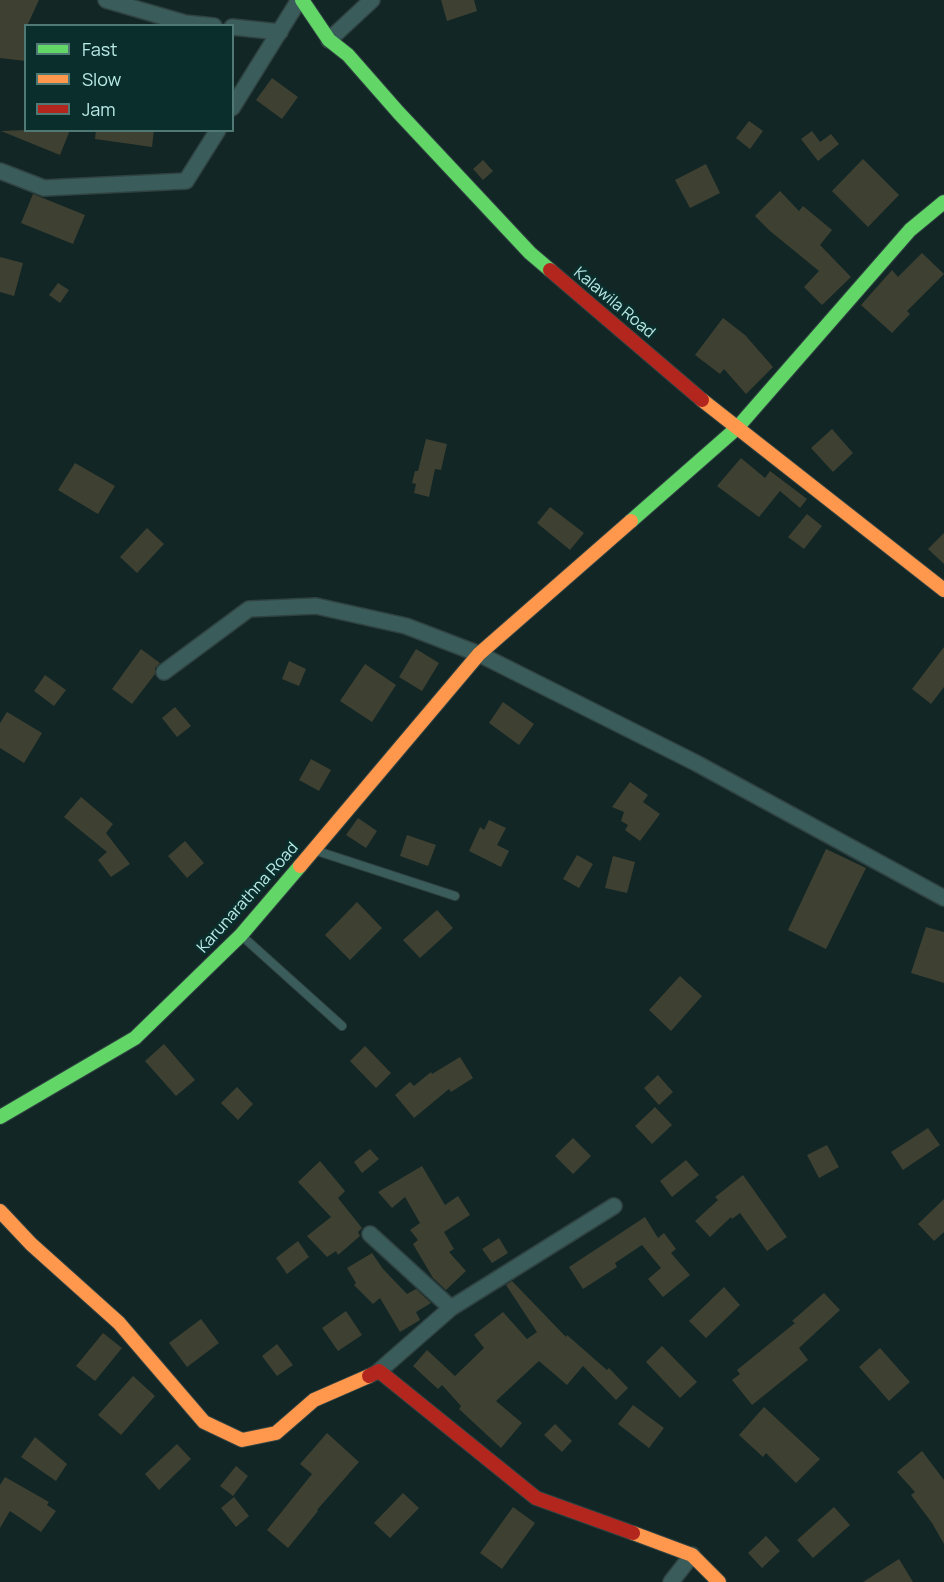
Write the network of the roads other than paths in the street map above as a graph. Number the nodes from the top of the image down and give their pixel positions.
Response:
1 (106, 0) edge
2 (301, 0) edge
3 (372, 0) edge
4 (200, 24) edge
5 (234, 27) edge
6 (279, 32) junction
7 (329, 40) junction
8 (234, 105) edge
9 (217, 132) edge
10 (1, 173) edge
11 (944, 202) edge
12 (737, 428) junction
13 (944, 590) edge
14 (480, 654) junction
15 (164, 672) dead end
16 (313, 850) junction
17 (455, 896) dead end
18 (944, 898) edge
19 (241, 935) junction
20 (342, 1026) dead end
21 (0, 1117) edge
22 (614, 1206) dead end
23 (0, 1211) edge
24 (370, 1234) dead end
25 (451, 1308) junction
26 (379, 1371) junction
27 (692, 1555) junction
28 (671, 1582) edge
29 (719, 1582) edge

1 - 4 street
2 - 6 street
2 - 7 street, Kalawila Road
3 - 7 street
5 - 6 street
6 - 8 street
7 - 12 street, Kalawila Road
9 - 10 street
11 - 12 street, Karunarathna Road
12 - 13 street, Kalawila Road
12 - 14 street, Karunarathna Road
14 - 15 street
14 - 16 street, Karunarathna Road
14 - 18 street
16 - 17 lane
16 - 19 street, Karunarathna Road
19 - 20 lane
19 - 21 street, Karunarathna Road
22 - 25 street
23 - 26 street
24 - 25 street
25 - 26 street
26 - 27 street
27 - 28 street
27 - 29 street

